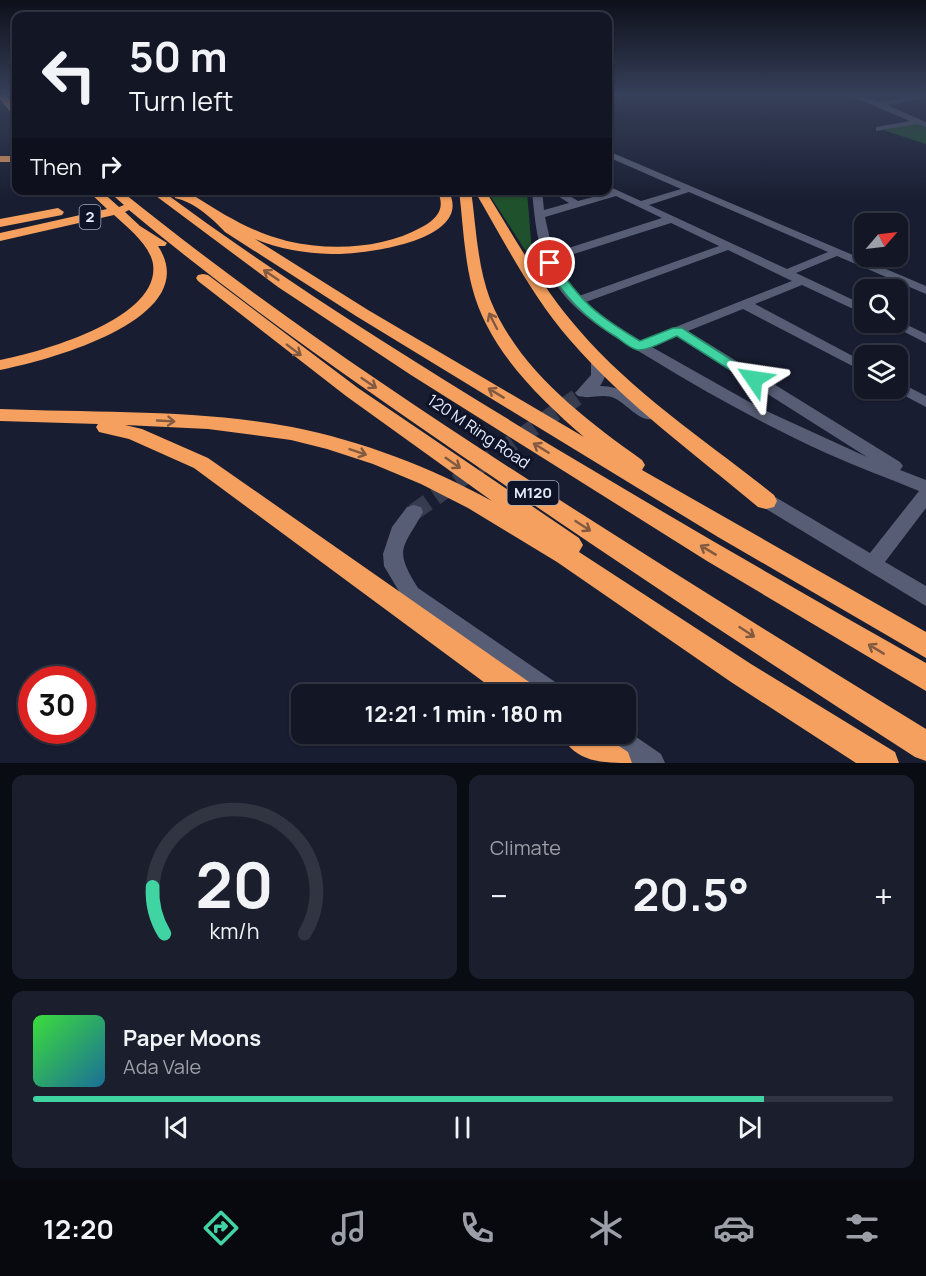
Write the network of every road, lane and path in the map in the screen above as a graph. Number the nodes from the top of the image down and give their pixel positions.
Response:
1 (612, 156) edge
2 (690, 189) junction
3 (612, 191) edge
4 (101, 195) edge
5 (146, 195) edge
6 (162, 195) edge
7 (173, 195) edge
8 (181, 195) edge
9 (444, 195) edge
10 (466, 195) edge
11 (482, 195) edge
12 (537, 195) edge
13 (561, 195) edge
14 (601, 195) edge
15 (577, 204) junction
16 (640, 204) junction
17 (128, 209) edge
18 (195, 212) junction
19 (539, 215) junction
20 (671, 219) junction
21 (221, 220) junction
22 (0, 223) edge
23 (0, 228) edge
24 (0, 237) edge
25 (729, 246) junction
26 (0, 248) edge
27 (838, 252) junction
28 (549, 258) junction
29 (787, 273) junction
30 (802, 280) junction
31 (926, 290) edge
32 (577, 302) junction
33 (744, 304) junction
34 (854, 305) edge
35 (908, 330) edge
36 (678, 331) junction
37 (926, 339) edge
38 (639, 346) junction
39 (598, 361) junction
40 (854, 363) edge
41 (0, 365) edge
42 (908, 392) edge
43 (926, 402) edge
44 (0, 415) edge
45 (23, 416) junction
46 (926, 487) edge
47 (926, 495) edge
48 (766, 501) junction
49 (414, 512) tunnel mouth
50 (872, 565) junction
51 (926, 597) edge
52 (926, 636) edge
53 (926, 646) edge
54 (926, 678) edge
55 (508, 684) edge
56 (539, 684) edge
57 (590, 744) edge
58 (624, 744) edge
59 (926, 746) edge
60 (617, 763) edge
61 (652, 763) edge
62 (884, 763) edge
63 (895, 763) edge

1 - 2 street
2 - 16 street
2 - 27 street
3 - 16 street
4 - 17 highway
5 - 17 highway, 2
6 - 18 highway, 120 M Ring Road / M120
7 - 17 highway, 2
8 - 18 highway
9 - 21 highway
52 -> 10 highway
11 - 39 highway
12 - 19 street
13 - 15 street
14 - 15 street
15 - 19 street
16 - 20 street
17 - 22 highway
17 - 23 highway, 2
17 - 24 highway, 2
17 - 26 highway
17 - 41 highway
17 -> 59 highway, 120 M Ring Road / M120
17 -> 63 highway
18 - 21 highway
54 -> 18 highway, 120 M Ring Road / M120
19 - 28 street
20 - 25 street
20 - 28 street
53 -> 21 highway
25 - 29 street
25 - 32 street
27 - 29 street
27 - 31 street
28 - 32 street
29 - 30 street
30 - 33 street
30 - 34 street
32 - 38 street
33 - 36 street
33 - 40 street
35 - 37 street
36 - 38 street
36 - 46 street
38 - 46 street
39 - 48 highway
39 - 48 street
42 - 43 street
44 - 45 highway
45 - 55 highway
45 -> 62 highway
47 - 50 street
48 - 50 street
49 - 56 street
50 - 51 street
57 - 60 highway
58 - 61 street

